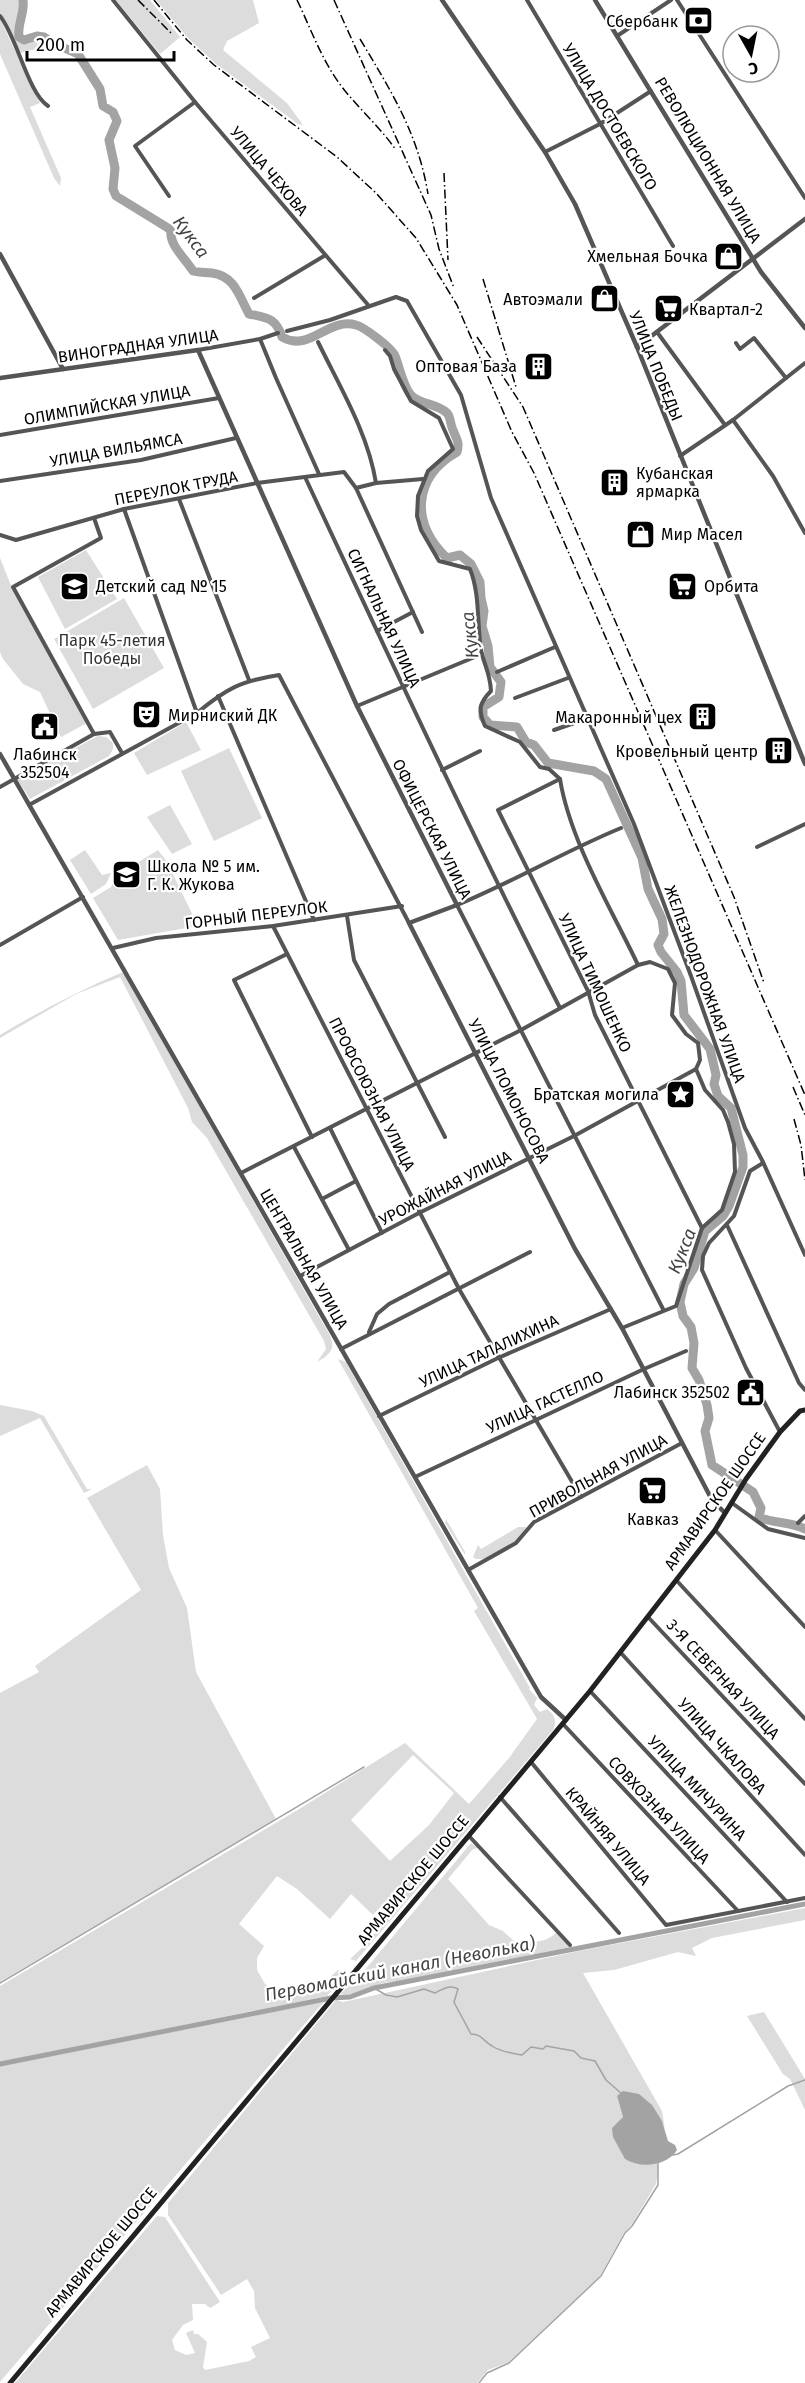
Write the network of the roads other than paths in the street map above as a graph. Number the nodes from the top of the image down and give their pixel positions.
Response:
1 (113, 0) edge
2 (442, 0) edge
3 (527, 0) edge
4 (596, 0) edge
5 (671, 0) edge
6 (677, 0) edge
7 (0, 16) edge
8 (617, 36) junction
9 (652, 91) junction
10 (195, 102) junction
11 (48, 106) dead end
12 (600, 124) junction
13 (546, 152) junction
14 (170, 195) dead end
15 (805, 198) edge
16 (805, 219) edge
17 (673, 246) dead end
18 (0, 254) edge
19 (324, 256) junction
20 (754, 259) junction
21 (254, 298) dead end
22 (369, 306) junction
23 (805, 328) edge
24 (286, 331) dead end
25 (657, 332) junction
26 (278, 333) dead end
27 (260, 339) junction
28 (318, 342) dead end
29 (736, 344) dead end
30 (637, 347) junction
31 (198, 350) junction
32 (385, 350) dead end
33 (805, 363) edge
34 (63, 369) junction
35 (0, 378) edge
36 (786, 378) junction
37 (219, 398) junction
38 (733, 420) junction
39 (725, 425) junction
40 (0, 435) edge
41 (236, 438) junction
42 (680, 457) junction
43 (319, 474) junction
44 (305, 477) junction
45 (423, 479) junction
46 (0, 481) edge
47 (257, 483) junction
48 (376, 483) junction
49 (356, 488) junction
50 (179, 499) junction
51 (124, 509) junction
52 (94, 518) junction
53 (805, 533) edge
54 (0, 535) edge
55 (413, 612) junction
56 (377, 631) junction
57 (422, 632) dead end
58 (555, 647) junction
59 (482, 654) junction
60 (496, 672) dead end
61 (568, 678) junction
62 (249, 680) junction
63 (403, 688) junction
64 (218, 696) junction
65 (515, 698) dead end
66 (357, 706) junction
67 (196, 713) junction
68 (586, 719) junction
69 (554, 730) dead end
70 (94, 734) junction
71 (480, 751) dead end
72 (122, 753) junction
73 (0, 754) edge
74 (805, 764) edge
75 (442, 770) junction
76 (14, 778) junction
77 (560, 779) junction
78 (0, 787) edge
79 (29, 805) junction
80 (805, 824) edge
81 (621, 828) dead end
82 (580, 845) junction
83 (757, 848) dead end
84 (529, 871) junction
85 (499, 887) junction
86 (83, 896) junction
87 (457, 905) junction
88 (402, 906) junction
89 (347, 916) junction
90 (314, 920) junction
91 (409, 923) junction
92 (273, 926) junction
93 (0, 945) edge
94 (113, 948) junction
95 (287, 954) junction
96 (638, 965) junction
97 (588, 991) junction
98 (560, 1008) junction
99 (520, 1030) junction
100 (477, 1053) junction
101 (696, 1069) junction
102 (418, 1082) junction
103 (638, 1100) junction
104 (366, 1109) junction
105 (330, 1128) junction
106 (574, 1136) junction
107 (312, 1137) junction
108 (445, 1137) dead end
109 (294, 1147) junction
110 (530, 1158) junction
111 (764, 1162) junction
112 (241, 1173) junction
113 (356, 1180) junction
114 (322, 1199) junction
115 (419, 1213) junction
116 (727, 1225) junction
117 (702, 1228) junction
118 (382, 1233) junction
119 (348, 1250) junction
120 (530, 1252) dead end
121 (805, 1255) edge
122 (450, 1272) junction
123 (300, 1276) junction
124 (459, 1288) junction
125 (610, 1309) junction
126 (663, 1309) junction
127 (622, 1328) junction
128 (368, 1334) junction
129 (341, 1349) junction
130 (686, 1351) dead end
131 (498, 1358) junction
132 (644, 1369) junction
133 (805, 1390) edge
134 (805, 1405) edge
135 (803, 1410) edge
136 (379, 1416) junction
137 (534, 1420) junction
138 (780, 1432) junction
139 (682, 1443) junction
140 (415, 1477) junction
141 (581, 1497) junction
142 (732, 1503) junction
143 (725, 1513) junction
144 (805, 1516) edge
145 (798, 1523) dead end
146 (715, 1530) junction
147 (805, 1538) edge
148 (468, 1570) junction
149 (677, 1581) junction
150 (648, 1617) junction
151 (805, 1627) edge
152 (621, 1653) junction
153 (590, 1691) junction
154 (805, 1719) edge
155 (565, 1722) junction
156 (531, 1762) junction
157 (805, 1784) edge
158 (500, 1797) junction
159 (469, 1835) junction
160 (805, 1855) edge
161 (805, 1898) edge
162 (787, 1902) junction
163 (738, 1912) junction
164 (619, 1934) dead end
165 (570, 1945) dead end
166 (10, 2383) edge

1 - 10 street, УЛИЦА ЧЕХОВА
2 - 13 street, УЛИЦА ПОБЕДЫ
3 - 12 street, УЛИЦА ДОСТОЕВСКОГО
4 - 8 street, РЕВОЛЮЦИОННАЯ УЛИЦА
5 - 8 street
6 - 15 street
7 - 11 street
8 - 9 street, РЕВОЛЮЦИОННАЯ УЛИЦА
9 - 12 street
9 - 20 street, РЕВОЛЮЦИОННАЯ УЛИЦА
10 - 14 street
10 - 19 street, УЛИЦА ЧЕХОВА
12 - 13 street
12 - 17 street, УЛИЦА ДОСТОЕВСКОГО
13 - 30 street, УЛИЦА ПОБЕДЫ
16 - 20 street
18 - 34 street
19 - 21 street
19 - 22 street, УЛИЦА ЧЕХОВА
20 - 23 street, РЕВОЛЮЦИОННАЯ УЛИЦА
20 - 25 street
22 - 24 street
22 - 58 street, ЖЕЛЕЗНОДОРОЖНАЯ УЛИЦА
25 - 30 street
25 - 39 street
26 - 27 street, ВИНОГРАДНАЯ УЛИЦА
27 - 31 street, ВИНОГРАДНАЯ УЛИЦА
27 - 43 street
28 - 48 street
29 - 36 street
30 - 42 street, УЛИЦА ПОБЕДЫ
31 - 34 street, ВИНОГРАДНАЯ УЛИЦА
31 - 37 street, ОФИЦЕРСКАЯ УЛИЦА
32 - 45 street
33 - 36 street
34 - 35 street, ВИНОГРАДНАЯ УЛИЦА
36 - 38 street
37 - 40 street, ОЛИМПИЙСКАЯ УЛИЦА
37 - 41 street, ОФИЦЕРСКАЯ УЛИЦА
38 - 39 street
38 - 53 street
39 - 42 street
41 - 46 street, УЛИЦА ВИЛЬЯМСА
41 - 47 street, ОФИЦЕРСКАЯ УЛИЦА
42 - 74 street, УЛИЦА ПОБЕДЫ
43 - 44 street, ПЕРЕУЛОК ТРУДА
43 - 49 street, ПЕРЕУЛОК ТРУДА
44 - 47 street, ПЕРЕУЛОК ТРУДА
44 - 56 street, СИГНАЛЬНАЯ УЛИЦА
45 - 48 street
45 - 59 street
47 - 50 street, ПЕРЕУЛОК ТРУДА
47 - 66 street, ОФИЦЕРСКАЯ УЛИЦА
48 - 49 street
49 - 55 street
50 - 51 street, ПЕРЕУЛОК ТРУДА
50 - 62 street
51 - 52 street, ПЕРЕУЛОК ТРУДА
51 - 67 street
52 - 54 street, ПЕРЕУЛОК ТРУДА
52 - 70 street
55 - 56 street
55 - 57 street
56 - 63 street, СИГНАЛЬНАЯ УЛИЦА
58 - 60 street
58 - 61 street, ЖЕЛЕЗНОДОРОЖНАЯ УЛИЦА
59 - 63 street
59 - 77 street
61 - 65 street
61 - 68 street, ЖЕЛЕЗНОДОРОЖНАЯ УЛИЦА
62 - 64 street
62 - 88 street, УЛИЦА ЛОМОНОСОВА
63 - 66 street
63 - 75 street, СИГНАЛЬНАЯ УЛИЦА
64 - 67 street
64 - 90 street
66 - 87 street, ОФИЦЕРСКАЯ УЛИЦА
67 - 72 street
68 - 69 street
68 - 111 street, ЖЕЛЕЗНОДОРОЖНАЯ УЛИЦА
70 - 72 street
70 - 76 street
71 - 75 street
72 - 79 street
73 - 76 street, ЦЕНТРАЛЬНАЯ УЛИЦА
75 - 85 street, СИГНАЛЬНАЯ УЛИЦА
76 - 78 street
76 - 79 street, ЦЕНТРАЛЬНАЯ УЛИЦА
77 - 82 street
77 - 84 street, УЛИЦА ТИМОШЕНКО
79 - 86 street, ЦЕНТРАЛЬНАЯ УЛИЦА
80 - 83 street
81 - 82 street
82 - 84 street
82 - 96 street
84 - 85 street
84 - 97 street, УЛИЦА ТИМОШЕНКО
85 - 87 street
85 - 98 street, СИГНАЛЬНАЯ УЛИЦА
86 - 93 street
86 - 94 street, ЦЕНТРАЛЬНАЯ УЛИЦА
87 - 91 street
87 - 99 street, ОФИЦЕРСКАЯ УЛИЦА
88 - 89 street, ГОРНЫЙ ПЕРЕУЛОК
88 - 91 street, УЛИЦА ЛОМОНОСОВА
89 - 90 street, ГОРНЫЙ ПЕРЕУЛОК
89 - 102 street
90 - 92 street, ГОРНЫЙ ПЕРЕУЛОК
91 - 100 street, УЛИЦА ЛОМОНОСОВА
92 - 94 street, ГОРНЫЙ ПЕРЕУЛОК
92 - 95 street, ПРОФСОЮЗНАЯ УЛИЦА
94 - 112 street, ЦЕНТРАЛЬНАЯ УЛИЦА
95 - 104 street, ПРОФСОЮЗНАЯ УЛИЦА
95 - 107 street
96 - 97 street
96 - 101 street, ЖЕЛЕЗНОДОРОЖНАЯ УЛИЦА
97 - 98 street
97 - 103 street, УЛИЦА ТИМОШЕНКО
98 - 99 street
99 - 100 street
99 - 106 street, ОФИЦЕРСКАЯ УЛИЦА
100 - 102 street
100 - 110 street, УЛИЦА ЛОМОНОСОВА
101 - 103 street, УРОЖАЙНАЯ УЛИЦА
101 - 117 street, ЖЕЛЕЗНОДОРОЖНАЯ УЛИЦА
102 - 104 street
102 - 108 street
103 - 106 street, УРОЖАЙНАЯ УЛИЦА
103 - 117 street, УЛИЦА ТИМОШЕНКО
104 - 105 street
104 - 115 street, ПРОФСОЮЗНАЯ УЛИЦА
105 - 107 street
105 - 113 street
106 - 110 street, УРОЖАЙНАЯ УЛИЦА
106 - 126 street, ОФИЦЕРСКАЯ УЛИЦА
107 - 109 street
109 - 112 street
109 - 114 street
110 - 115 street, УРОЖАЙНАЯ УЛИЦА
110 - 125 street, УЛИЦА ЛОМОНОСОВА
111 - 116 street
111 - 121 street, ЖЕЛЕЗНОДОРОЖНАЯ УЛИЦА
112 - 123 street, ЦЕНТРАЛЬНАЯ УЛИЦА
113 - 114 street
113 - 118 street
114 - 119 street
115 - 118 street, УРОЖАЙНАЯ УЛИЦА
115 - 122 street, ПРОФСОЮЗНАЯ УЛИЦА
116 - 133 street
116 - 138 street
117 - 126 street
118 - 119 street, УРОЖАЙНАЯ УЛИЦА
119 - 123 street, УРОЖАЙНАЯ УЛИЦА
120 - 124 street
122 - 124 street, ПРОФСОЮЗНАЯ УЛИЦА
122 - 128 street
123 - 129 street, ЦЕНТРАЛЬНАЯ УЛИЦА
124 - 128 street
124 - 131 street, ПРОФСОЮЗНАЯ УЛИЦА
125 - 127 street, УЛИЦА ЛОМОНОСОВА
125 - 131 street, УЛИЦА ТАЛАЛИХИНА
126 - 127 street
127 - 132 street, УЛИЦА ЛОМОНОСОВА
128 - 129 street
129 - 136 street, ЦЕНТРАЛЬНАЯ УЛИЦА
130 - 132 street, УЛИЦА ГАСТЕЛЛО
131 - 136 street, УЛИЦА ТАЛАЛИХИНА
131 - 137 street, ПРОФСОЮЗНАЯ УЛИЦА
132 - 137 street, УЛИЦА ГАСТЕЛЛО
132 - 139 street, УЛИЦА ЛОМОНОСОВА
134 - 135 street, АРМАВИРСКОЕ ШОССЕ
135 - 138 main road, АРМАВИРСКОЕ ШОССЕ
136 - 140 street, ЦЕНТРАЛЬНАЯ УЛИЦА
137 - 140 street, УЛИЦА ГАСТЕЛЛО
137 - 141 street, ПРОФСОЮЗНАЯ УЛИЦА
138 - 142 main road, АРМАВИРСКОЕ ШОССЕ
139 - 141 street, ПРИВОЛЬНАЯ УЛИЦА
139 - 143 street, УЛИЦА ЛОМОНОСОВА
140 - 148 street, ЦЕНТРАЛЬНАЯ УЛИЦА
141 - 148 street, ПРИВОЛЬНАЯ УЛИЦА
142 - 143 main road, АРМАВИРСКОЕ ШОССЕ
142 - 147 street
143 - 146 main road, АРМАВИРСКОЕ ШОССЕ
144 - 145 street
146 - 149 main road, АРМАВИРСКОЕ ШОССЕ
146 - 151 street
148 - 155 street, ЦЕНТРАЛЬНАЯ УЛИЦА
149 - 150 main road, АРМАВИРСКОЕ ШОССЕ
149 - 154 street
150 - 152 main road, АРМАВИРСКОЕ ШОССЕ
150 - 157 street, 3-Я СЕВЕРНАЯ УЛИЦА
152 - 153 main road, АРМАВИРСКОЕ ШОССЕ
152 - 160 street, УЛИЦА ЧКАЛОВА
153 - 155 main road, АРМАВИРСКОЕ ШОССЕ
153 - 162 street, УЛИЦА МИЧУРИНА
155 - 156 main road, АРМАВИРСКОЕ ШОССЕ
155 - 163 street, СОВХОЗНАЯ УЛИЦА
156 - 158 main road, АРМАВИРСКОЕ ШОССЕ
156 - 163 street, КРАЙНЯЯ УЛИЦА
158 - 159 main road, АРМАВИРСКОЕ ШОССЕ
158 - 164 street
159 - 165 street
159 - 166 main road, АРМАВИРСКОЕ ШОССЕ
161 - 162 street
162 - 163 street

